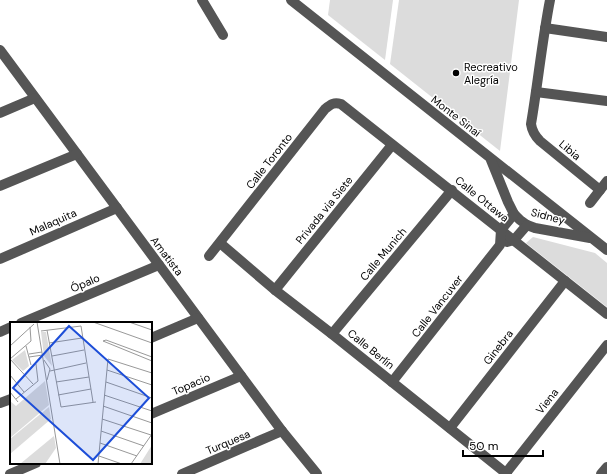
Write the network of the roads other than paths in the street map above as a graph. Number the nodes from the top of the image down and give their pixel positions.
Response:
1 (202, 0) edge
2 (291, 0) edge
3 (550, 0) edge
4 (545, 28) junction
5 (222, 35) dead end
6 (607, 37) edge
7 (0, 50) edge
8 (536, 92) junction
9 (35, 98) junction
10 (607, 101) edge
11 (341, 104) joint
12 (0, 113) edge
13 (392, 145) junction
14 (77, 154) junction
15 (490, 158) junction
16 (607, 181) edge
17 (0, 186) edge
18 (452, 190) junction
19 (600, 190) junction
20 (590, 203) dead end
21 (116, 208) junction
22 (514, 214) junction
23 (527, 225) junction
24 (501, 230) junction
25 (591, 238) junction
26 (514, 240) junction
27 (220, 243) junction
28 (500, 245) junction
29 (607, 249) edge
30 (209, 256) dead end
31 (0, 259) edge
32 (159, 265) junction
33 (565, 282) junction
34 (275, 290) junction
35 (607, 314) edge
36 (198, 318) junction
37 (23, 322) edge
38 (10, 327) edge
39 (0, 332) edge
40 (332, 334) junction
41 (152, 338) edge
42 (607, 345) edge
43 (241, 376) junction
44 (392, 382) junction
45 (10, 399) edge
46 (0, 403) edge
47 (152, 414) edge
48 (450, 428) junction
49 (282, 431) junction
50 (34, 464) edge
51 (607, 467) edge
52 (506, 473) edge
53 (10, 474) edge
54 (182, 474) edge
55 (317, 474) edge
56 (601, 474) edge

1 - 5 street
2 - 15 street, Monte Sinaí
3 - 4 street
4 - 6 street
4 - 8 street
7 - 9 street, Amatista
8 - 10 street
8 - 19 street, Libia
9 - 12 street
9 - 14 street, Amatista
11 - 13 street, Calle Ottawa
11 - 27 street, Calle Toronto
13 - 18 street, Calle Ottawa
13 - 34 street, Privada via Siete
14 - 17 street
14 - 21 street, Amatista
15 - 22 street, Sidney
15 - 25 street, Monte Sinaí
16 - 19 street
18 - 24 street, Calle Ottawa
18 - 40 street, Calle Munich
19 - 20 street
21 - 31 street, Malaquita
21 - 32 street, Amatista
22 - 23 street, Sidney
22 - 24 street
23 - 25 street, Sidney
23 - 26 street
24 - 26 street, Calle Ottawa
24 - 28 street
25 - 29 street, Monte Sinaí
26 - 28 street
26 - 33 street, Calle Ottawa
27 - 30 street
27 - 34 street, Calle Berlín
28 - 44 street, Calle Vancuver
32 - 36 street, Amatista
32 - 37 street, Ópalo
33 - 35 street, Calle Ottawa
33 - 48 street, Ginebra
34 - 40 street, Calle Berlín
36 - 41 street
36 - 43 street, Amatista
38 - 39 street
40 - 44 street, Calle Berlín
42 - 52 street, Viena
43 - 47 street, Topacio
43 - 49 street, Amatista
44 - 48 street, Calle Berlín
45 - 46 street
48 - 52 street, Calle Berlín
49 - 54 street, Turquesa
49 - 55 street, Amatista
50 - 53 street
51 - 56 street

